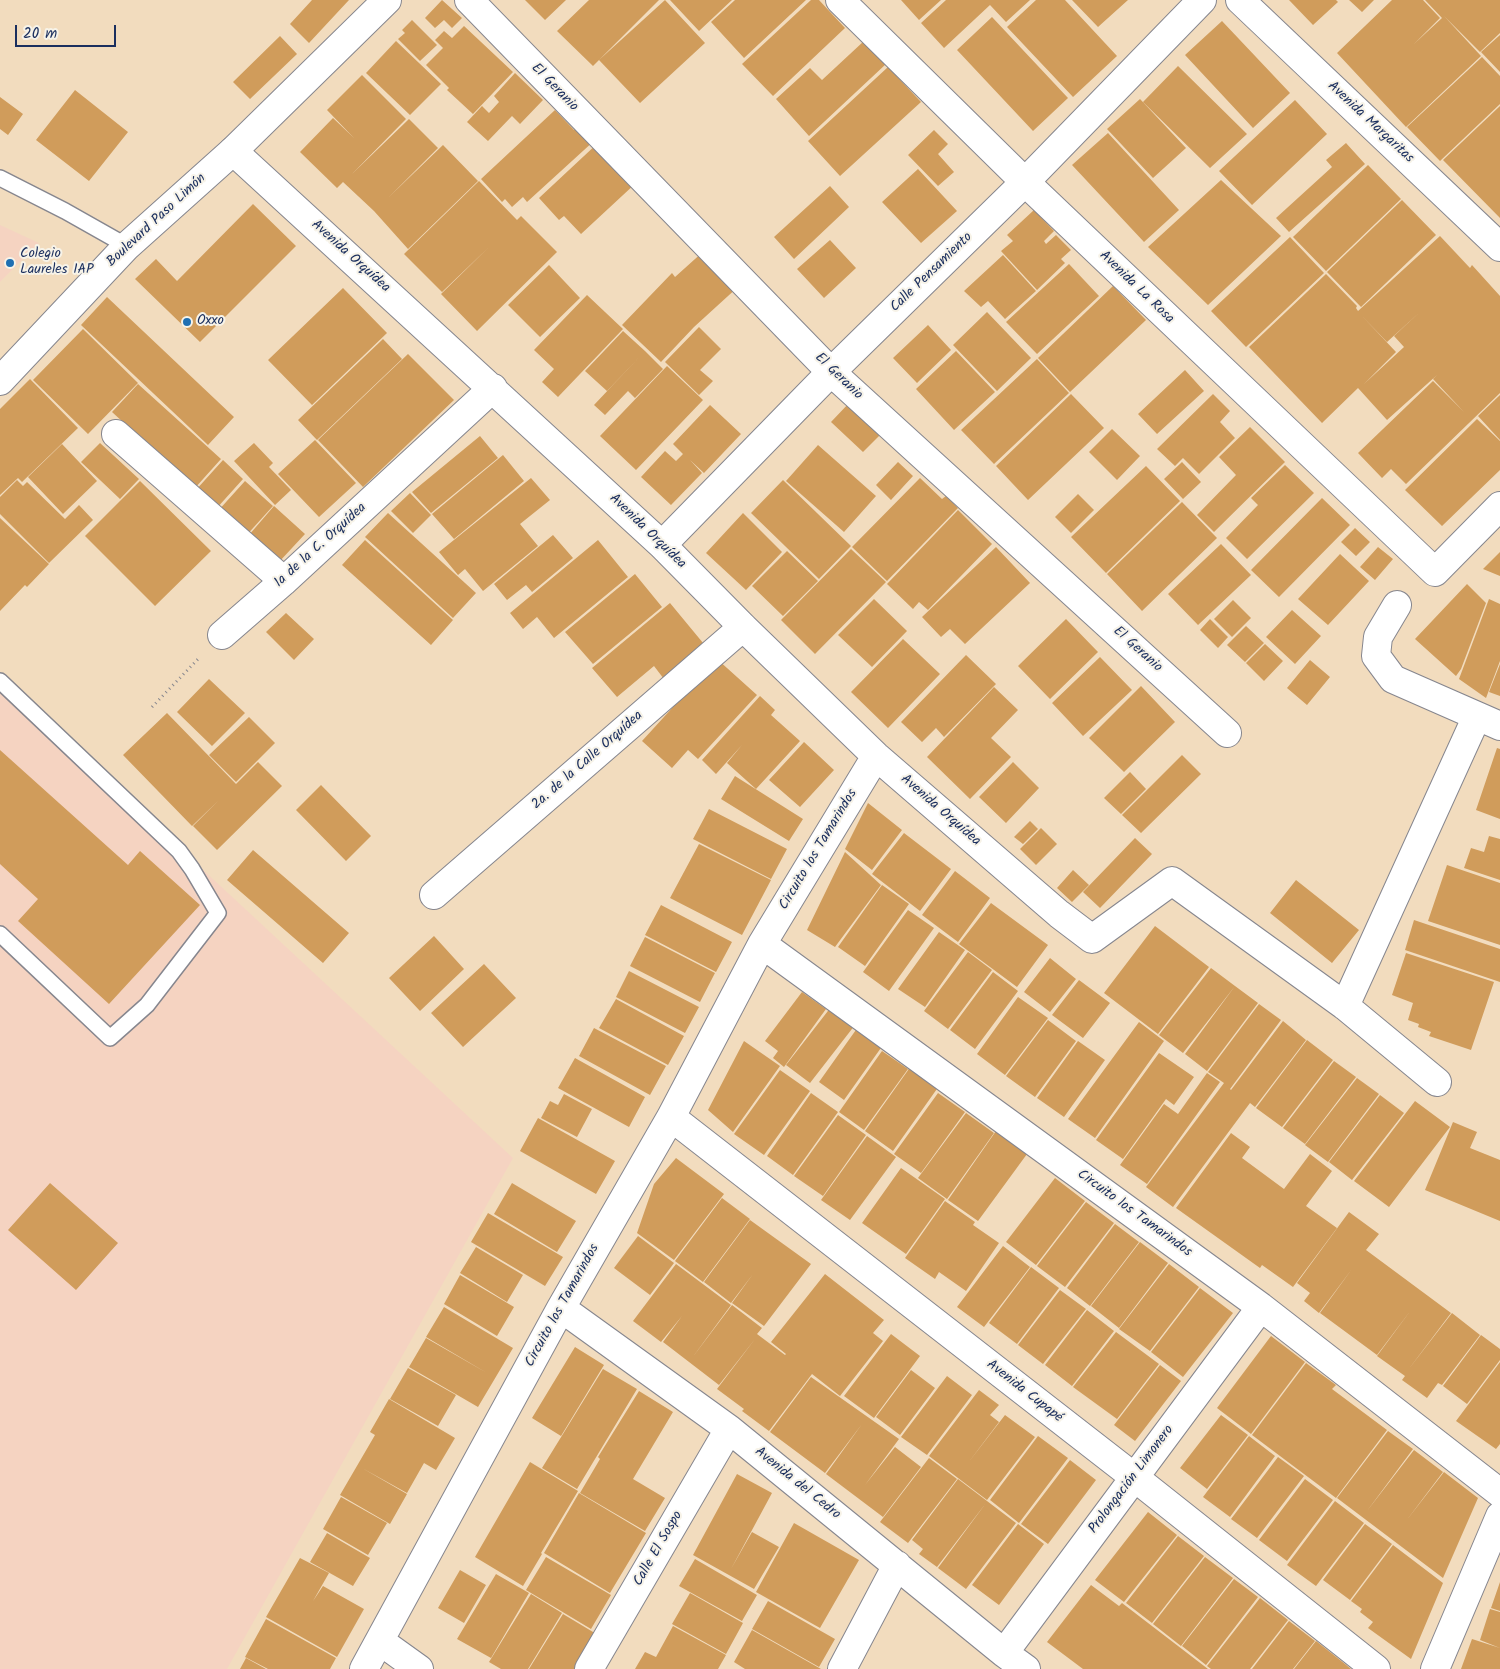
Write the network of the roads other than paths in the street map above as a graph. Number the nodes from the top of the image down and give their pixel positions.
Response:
1 (387, 0) edge
2 (469, 0) edge
3 (840, 0) edge
4 (1202, 0) edge
5 (1240, 0) edge
6 (234, 151) junction
7 (0, 178) edge
8 (1025, 182) junction
9 (127, 246) junction
10 (1500, 247) edge
11 (831, 372) junction
12 (0, 381) edge
13 (493, 388) junction
14 (116, 434) dead end
15 (1500, 506) edge
16 (662, 545) junction
17 (284, 581) junction
18 (1397, 605) dead end
19 (743, 627) junction
20 (222, 635) road end
21 (0, 681) edge
22 (1489, 721) edge
23 (1227, 733) dead end
24 (876, 756) junction
25 (434, 895) dead end
26 (0, 934) edge
27 (762, 944) junction
28 (1344, 1006) junction
29 (1437, 1082) dead end
30 (671, 1117) junction
31 (1261, 1307) junction
32 (561, 1308) junction
33 (729, 1429) junction
34 (1134, 1477) junction
35 (1500, 1493) edge
36 (1500, 1516) edge
37 (897, 1565) junction
38 (380, 1641) junction
39 (1015, 1661) edge
40 (364, 1669) edge
41 (419, 1669) edge
42 (589, 1669) edge
43 (842, 1669) edge
44 (1376, 1669) edge
45 (1435, 1669) edge

1 - 6 street, Boulevard Paso Limón
2 - 11 street, El Geranio
3 - 8 street, Avenida La Rosa
4 - 8 street, Calle Pensamiento
5 - 10 street, Avenida Margaritas
6 - 9 street, Boulevard Paso Limón
6 - 13 street, Avenida Orquídea
7 - 9 lane
8 - 11 street, Calle Pensamiento
8 - 15 street, Avenida La Rosa
9 - 12 street, Boulevard Paso Limón
11 - 16 street, Calle Pensamiento
11 - 23 street, El Geranio
13 - 16 street, Avenida Orquídea
13 - 17 street, 1a de la C. Orquídea
14 - 17 street
16 - 19 street, Avenida Orquídea
17 - 20 street, 1a de la C. Orquídea
18 - 22 street
19 - 24 street, Avenida Orquídea
19 - 25 street, 2a. de la Calle Orquídea
21 - 26 lane
22 - 28 street
24 - 27 street, Circuito los Tamarindos
24 - 28 street, Avenida Orquídea
27 - 30 street, Circuito los Tamarindos
27 - 31 street, Circuito los Tamarindos
28 - 29 street
30 - 32 street, Circuito los Tamarindos
30 - 34 street, Avenida Cupapé
31 - 34 street, Prolongación Limonero
31 - 35 street, Circuito los Tamarindos
32 - 33 street, Avenida del Cedro
32 - 38 street, Circuito los Tamarindos
33 - 37 street, Avenida del Cedro
33 - 42 street, Calle El Sospo
34 - 39 street, Prolongación Limonero
34 - 44 street, Avenida Cupapé
36 - 45 street
37 - 39 street, Avenida del Cedro
37 - 43 street
38 - 40 street, Circuito los Tamarindos
38 - 41 street

